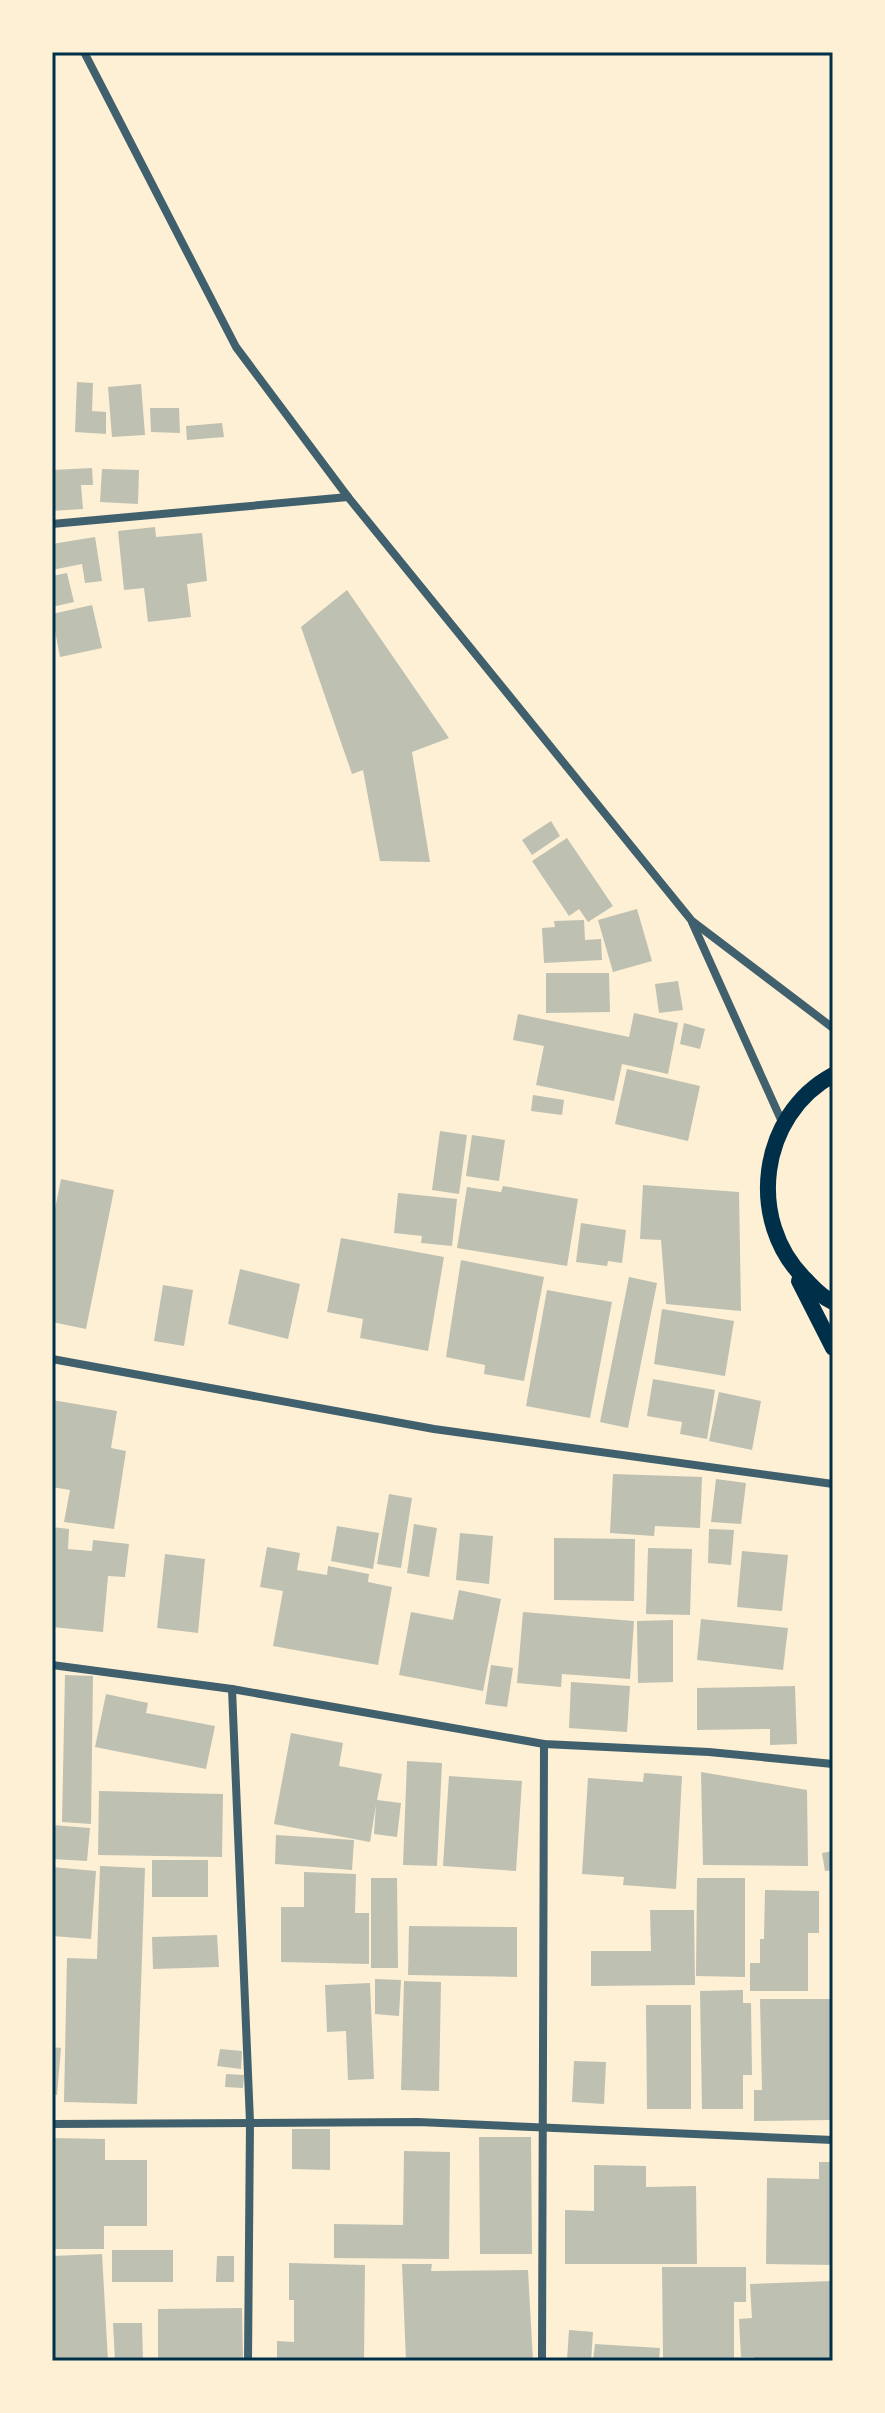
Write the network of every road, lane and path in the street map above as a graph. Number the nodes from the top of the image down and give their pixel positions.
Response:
1 (84, 52) edge
2 (348, 497) junction
3 (52, 524) edge
4 (692, 921) junction
5 (833, 1028) edge
6 (833, 1075) edge
7 (783, 1124) junction
8 (790, 1265) junction
9 (833, 1302) edge
10 (833, 1348) edge
11 (52, 1359) edge
12 (833, 1484) edge
13 (52, 1665) edge
14 (232, 1689) junction
15 (544, 1744) junction
16 (833, 1764) edge
17 (250, 2122) junction
18 (52, 2124) edge
19 (540, 2127) junction
20 (833, 2140) edge
21 (248, 2361) edge
22 (542, 2361) edge

1 - 2 street
2 - 3 street
2 - 4 street
4 - 5 street
4 - 7 street
6 - 7 main road
7 - 8 main road
8 - 9 main road
8 - 10 main road
11 - 12 street
13 - 14 street
14 - 15 street
14 - 17 street
15 - 16 street
15 - 19 street
17 - 18 street
17 - 19 street
17 - 21 street
19 - 20 street
19 - 22 street

